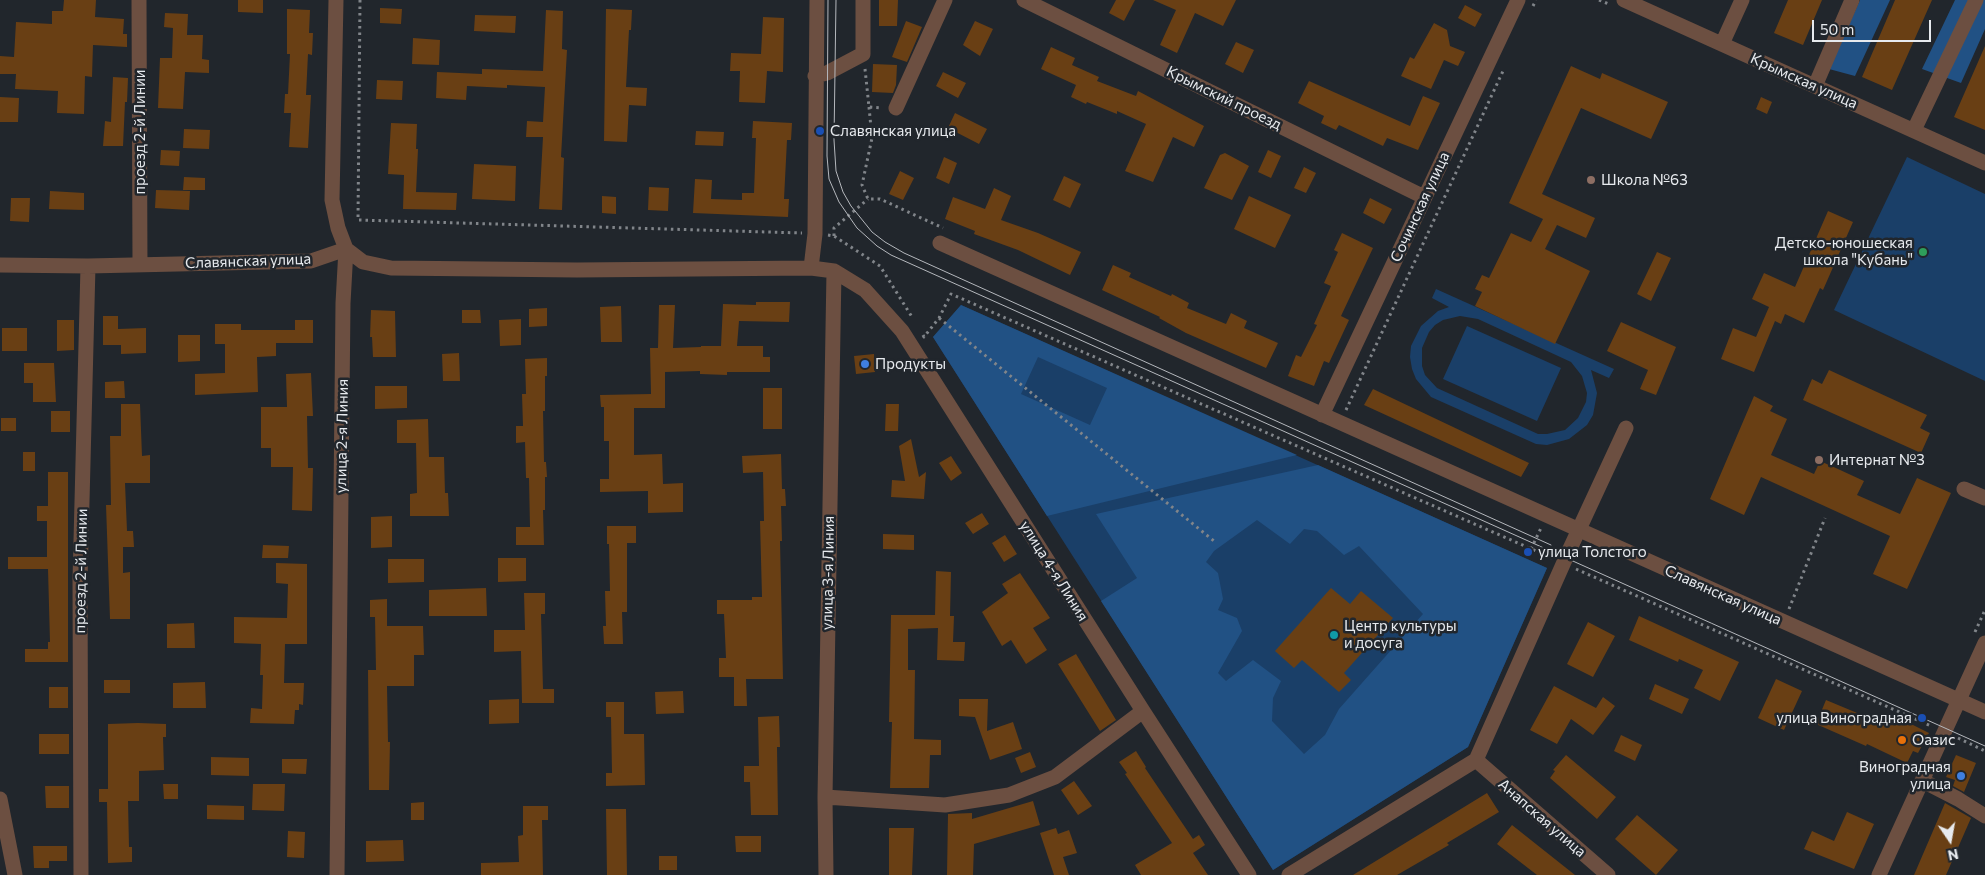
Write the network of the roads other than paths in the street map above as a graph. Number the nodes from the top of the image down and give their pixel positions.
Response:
1 (139, 0) edge
2 (336, 0) edge
3 (817, 0) edge
4 (863, 0) edge
5 (945, 0) edge
6 (1024, 0) edge
7 (1518, 0) edge
8 (1624, 0) edge
9 (1742, 0) edge
10 (1852, 0) edge
11 (1976, 0) edge
12 (1722, 44) junction
13 (815, 76) junction
14 (1815, 86) junction
15 (896, 108) road end
16 (1914, 130) junction
17 (1985, 163) edge
18 (1424, 197) junction
19 (942, 236) road end
20 (346, 249) junction
21 (140, 264) junction
22 (0, 265) edge
23 (88, 266) junction
24 (811, 268) junction
25 (840, 274) junction
26 (1322, 415) junction
27 (1626, 428) dead end
28 (1964, 489) dead end
29 (1985, 498) edge
30 (1578, 530) junction
31 (1979, 639) edge
32 (1960, 702) junction
33 (1143, 711) junction
34 (1985, 712) edge
35 (1476, 760) junction
36 (1922, 782) junction
37 (825, 797) junction
38 (0, 799) edge
39 (1985, 816) edge
40 (15, 875) edge
41 (81, 875) edge
42 (337, 875) edge
43 (826, 875) edge
44 (1249, 875) edge
45 (1289, 875) edge
46 (1608, 875) edge
47 (1879, 875) edge

1 - 21 street, проезд 2-й Линии
2 - 20 street, улица 2-я Линия
3 - 13 street
4 - 13 street
5 - 15 street
6 - 18 street, Крымский проезд
7 - 18 street, Сочинская улица
8 - 12 street, Крымская улица
9 - 12 street
10 - 14 street
11 - 16 street
12 - 14 street, Крымская улица
13 - 24 street
14 - 16 street, Крымская улица
16 - 17 street, Крымская улица
18 - 26 street, Сочинская улица
19 - 26 street, Славянская улица
20 - 21 street, Славянская улица
20 - 24 street
20 - 42 street, улица 2-я Линия
21 - 23 street, Славянская улица
22 - 23 street, Славянская улица
23 - 41 street, проезд 2-й Линии
24 - 25 street
25 - 33 street, улица 4-я Линия
25 - 37 street, улица 3-я Линия
26 - 30 street, Славянская улица
27 - 30 street
28 - 29 street
30 - 32 street, Славянская улица
30 - 35 street
31 - 32 street
32 - 34 street, Славянская улица
32 - 36 street
33 - 37 street
33 - 44 street, улица 4-я Линия
35 - 45 street
35 - 46 street, Анапская улица
36 - 39 street
36 - 47 street
37 - 43 street, улица 3-я Линия
38 - 40 street

